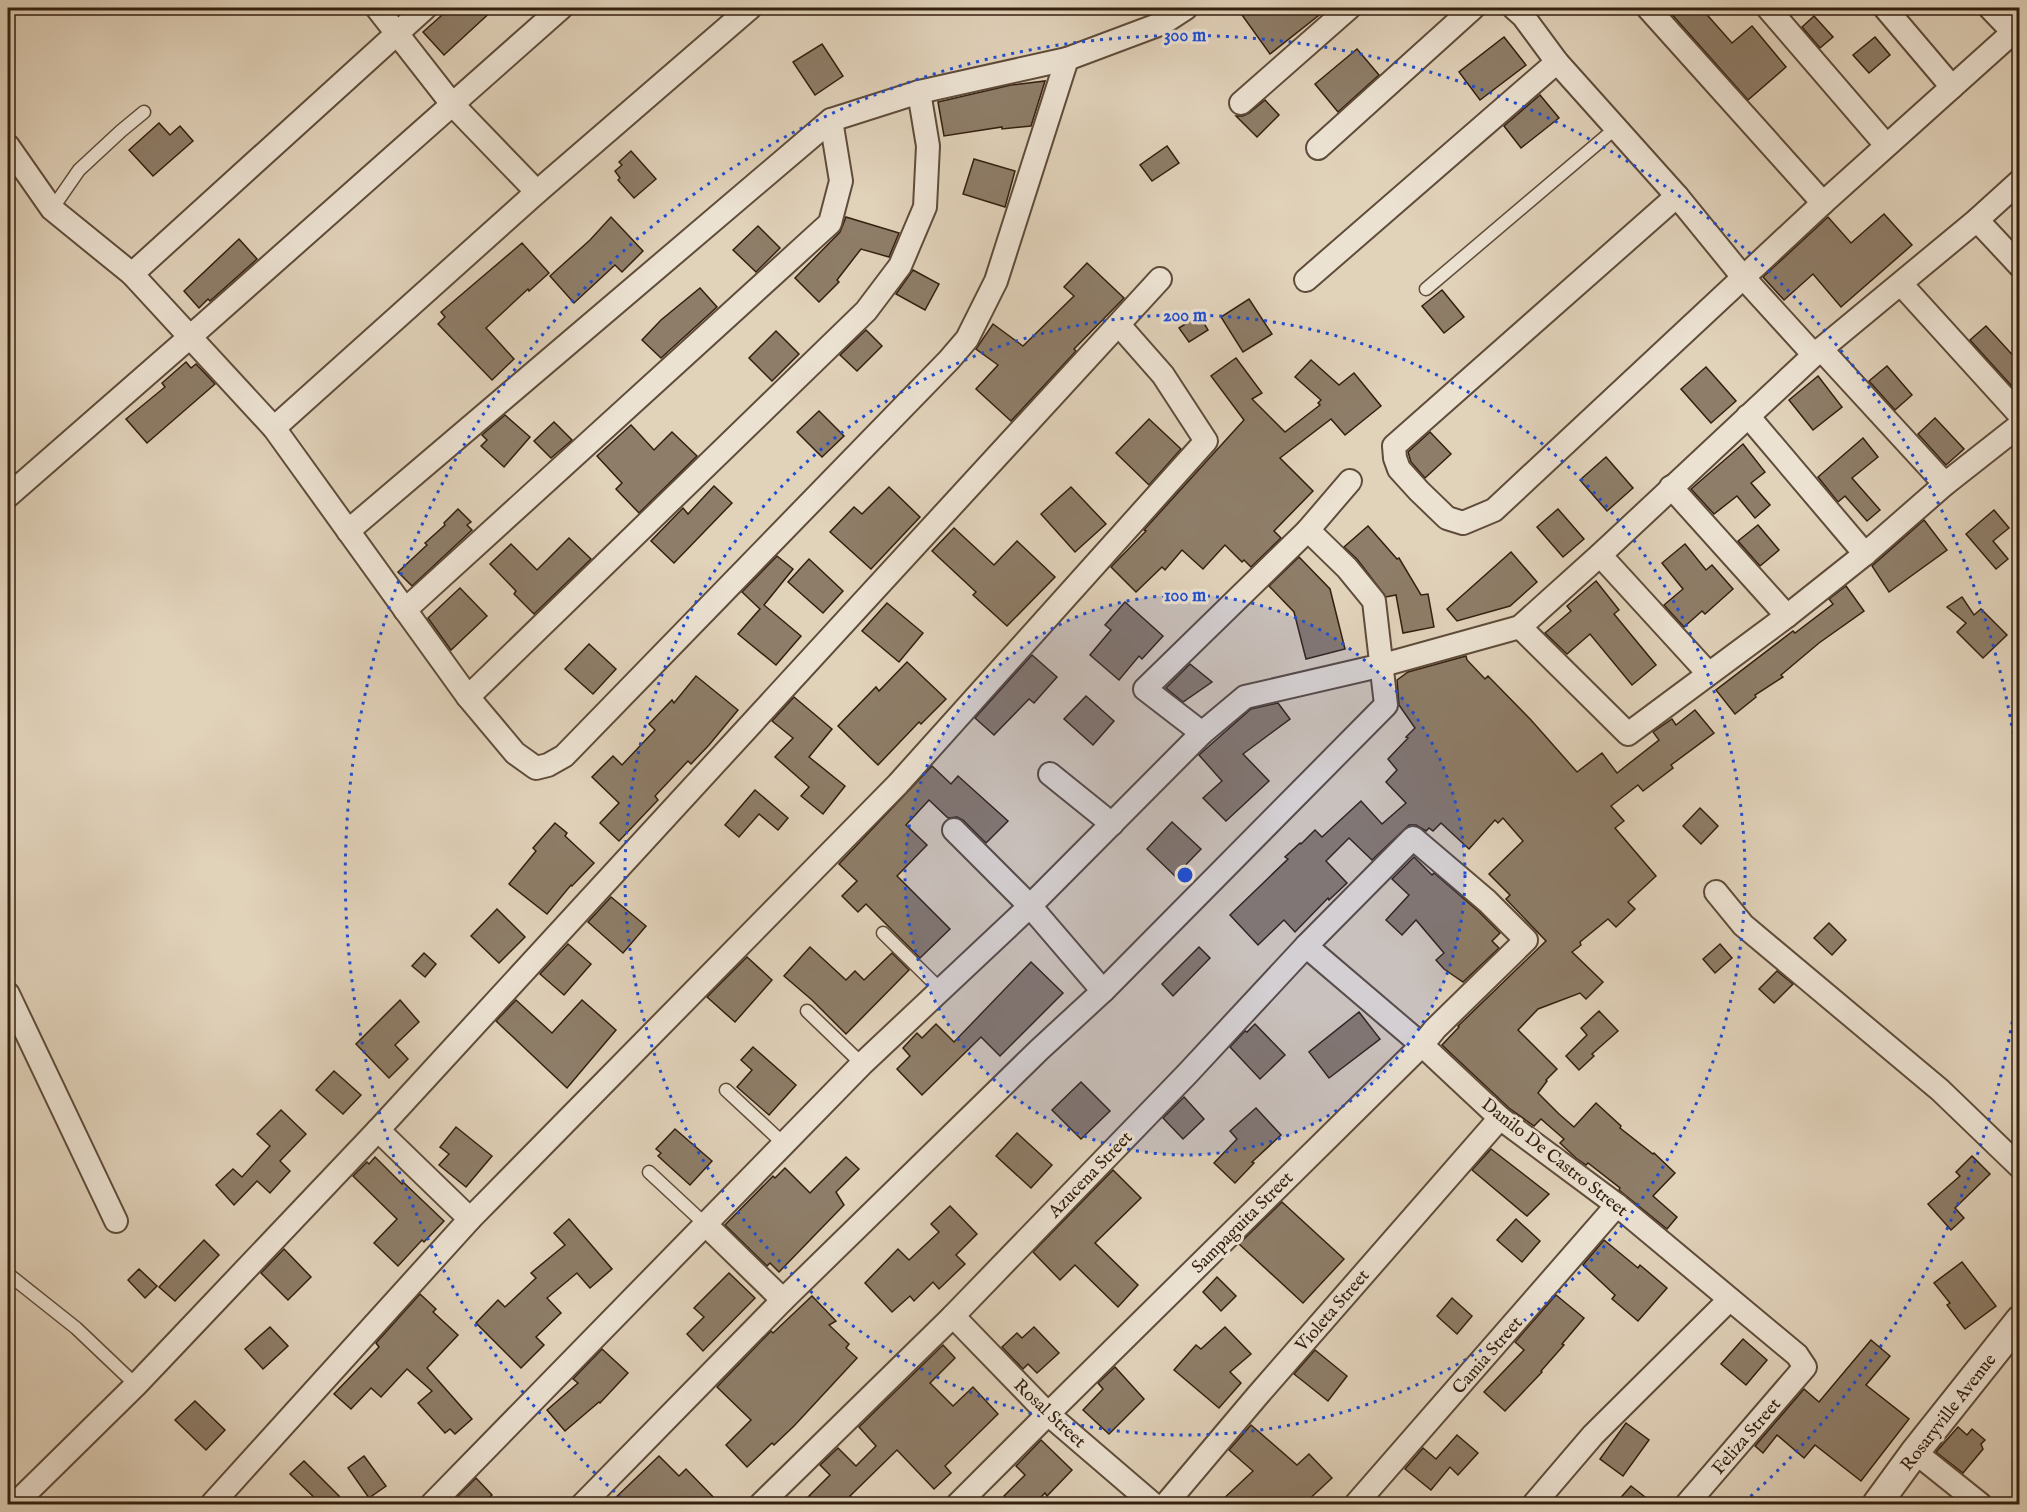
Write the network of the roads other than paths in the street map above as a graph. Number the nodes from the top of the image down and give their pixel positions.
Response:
1 (377, 8) edge
2 (425, 8) edge
3 (561, 8) edge
4 (750, 8) edge
5 (1186, 8) edge
6 (1349, 8) edge
7 (1473, 8) edge
8 (1514, 8) edge
9 (1648, 8) edge
10 (1768, 8) edge
11 (1885, 8) edge
12 (1990, 8) edge
13 (2016, 29) edge
14 (397, 33) junction
15 (1067, 59) junction
16 (1557, 62) junction
17 (1953, 87) junction
18 (919, 92) junction
19 (1241, 103) dead end
20 (452, 104) junction
21 (144, 112) dead end
22 (831, 120) junction
23 (1617, 127) junction
24 (1886, 145) junction
25 (1318, 148) dead end
26 (9, 152) edge
27 (2019, 181) edge
28 (537, 192) junction
29 (1677, 196) junction
30 (1823, 202) junction
31 (52, 209) junction
32 (1977, 220) junction
33 (2019, 266) edge
34 (132, 274) junction
35 (1743, 277) junction
36 (1160, 279) dead end
37 (1306, 280) dead end
38 (1901, 284) junction
39 (1426, 289) dead end
40 (1119, 325) junction
41 (191, 336) junction
42 (1817, 352) junction
43 (2019, 415) edge
44 (1748, 416) junction
45 (2019, 425) edge
46 (274, 429) junction
47 (1350, 481) dead end
48 (1945, 484) junction
49 (1671, 487) junction
50 (8, 496) edge
51 (1308, 530) junction
52 (348, 531) junction
53 (1865, 554) junction
54 (1600, 555) junction
55 (405, 610) junction
56 (1787, 616) junction
57 (1520, 627) junction
58 (1383, 665) junction
59 (1708, 673) junction
60 (468, 697) junction
61 (1202, 732) junction
62 (1050, 774) dead end
63 (1112, 824) junction
64 (954, 830) dead end
65 (1413, 838) joint
66 (1716, 892) dead end
67 (1030, 906) junction
68 (883, 933) dead end
69 (1306, 946) junction
70 (940, 989) junction
71 (1103, 991) junction
72 (8, 994) edge
73 (807, 1011) dead end
74 (1422, 1045) junction
75 (861, 1064) junction
76 (726, 1090) dead end
77 (1500, 1118) junction
78 (378, 1130) junction
79 (784, 1144) junction
80 (2019, 1167) edge
81 (649, 1172) dead end
82 (1617, 1205) junction
83 (470, 1220) junction
84 (116, 1221) dead end
85 (706, 1225) junction
86 (8, 1274) edge
87 (783, 1300) junction
88 (1729, 1300) junction
89 (952, 1316) junction
90 (2019, 1320) edge
91 (1805, 1367) joint
92 (136, 1385) junction
93 (1048, 1414) junction
94 (1915, 1452) junction
95 (15, 1504) edge
96 (212, 1504) edge
97 (432, 1504) edge
98 (583, 1504) edge
99 (761, 1504) edge
100 (958, 1504) edge
101 (1153, 1504) edge
102 (1166, 1504) edge
103 (1356, 1504) edge
104 (1534, 1504) edge
105 (1687, 1504) edge
106 (1877, 1504) edge
107 (1980, 1504) edge

1 - 14 street
2 - 14 street
3 - 20 street
4 - 28 street
5 - 15 street
6 - 19 street
7 - 25 street
8 - 16 street
9 - 30 street
10 - 24 street
11 - 17 street
12 - 13 street
13 - 17 street
14 - 20 street
14 - 34 street
15 - 18 street
15 - 60 street
16 - 23 street
16 - 37 street
17 - 24 street
18 - 22 street
18 - 60 street
20 - 28 street
20 - 41 street
21 - 31 lane
22 - 52 street
22 - 55 street
23 - 29 street
23 - 39 lane
24 - 30 street
26 - 31 street
27 - 32 street
28 - 46 street
29 - 35 street
29 - 35 street
30 - 35 street
31 - 34 street
32 - 33 street
32 - 38 street
34 - 41 street
35 - 42 street
36 - 40 street
38 - 42 street
38 - 43 street
40 - 78 street
40 - 83 street
41 - 46 street
41 - 50 street
42 - 44 street
42 - 48 street
44 - 49 street
44 - 53 street
45 - 48 street
46 - 52 street
47 - 51 street
48 - 53 street
49 - 54 street
49 - 56 street
51 - 58 street
51 - 61 street
52 - 55 street
53 - 56 street
54 - 57 street
54 - 59 street
55 - 60 street
56 - 59 street
57 - 58 street
57 - 59 street
58 - 61 street
58 - 71 street
61 - 63 street
62 - 63 street
63 - 67 street
64 - 67 street
65 - 69 street, Azucena Street
65 - 74 street, Sampaguita Street
66 - 80 street
67 - 70 street
67 - 71 street
68 - 70 lane
69 - 74 street, Danilo De Castro Street
69 - 89 street, Azucena Street
70 - 75 street
71 - 87 street
72 - 84 street
73 - 75 lane
74 - 77 street, Danilo De Castro Street
74 - 93 street, Sampaguita Street
75 - 79 street
76 - 79 lane
77 - 82 street, Danilo De Castro Street
77 - 102 street, Violeta Street
78 - 83 street
78 - 92 street
79 - 85 street
81 - 85 lane
82 - 88 street, Danilo De Castro Street
82 - 103 street, Camia Street
83 - 96 street
85 - 87 street
85 - 97 street
86 - 92 lane
87 - 98 street
88 - 91 street, Danilo De Castro Street
88 - 104 street
89 - 93 street, Rosal Street
89 - 99 street, Azucena Street
90 - 94 street, Rosaryville Avenue
91 - 105 street, Feliza Street
92 - 95 street
93 - 100 street, Sampaguita Street
93 - 101 street, Rosal Street
94 - 106 street, Rosaryville Avenue
94 - 107 street

